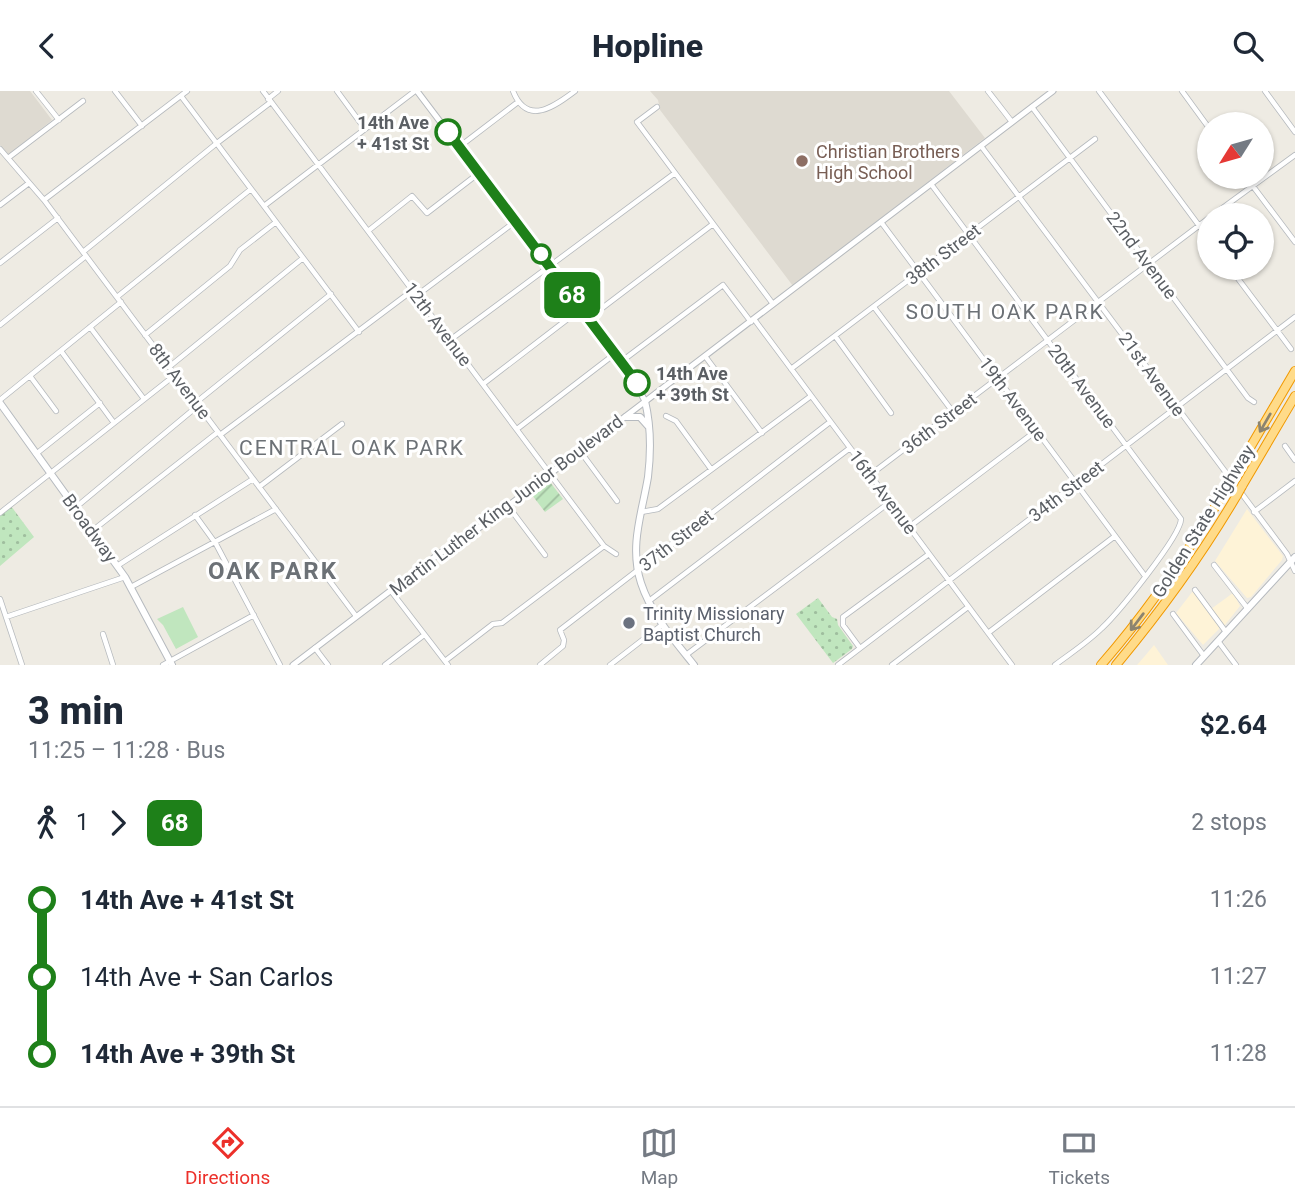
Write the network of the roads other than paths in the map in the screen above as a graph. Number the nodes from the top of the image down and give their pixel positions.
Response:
1 (36, 91) edge
2 (116, 91) edge
3 (187, 91) edge
4 (263, 91) edge
5 (278, 91) edge
6 (337, 91) edge
7 (416, 91) edge
8 (513, 91) edge
9 (575, 91) edge
10 (988, 91) edge
11 (1053, 91) edge
12 (1099, 91) edge
13 (1182, 91) edge
14 (1265, 91) edge
15 (181, 96) junction
16 (83, 101) dead end
17 (270, 101) junction
18 (518, 102) junction
19 (657, 107) dead end
20 (1032, 107) junction
21 (1197, 112) edge
22 (59, 120) junction
23 (1012, 123) junction
24 (142, 125) junction
25 (365, 129) junction
26 (1295, 132) edge
27 (1095, 139) dead end
28 (217, 143) junction
29 (981, 146) junction
30 (459, 147) junction
31 (0, 149) edge
32 (1295, 155) edge
33 (8, 158) junction
34 (1070, 158) junction
35 (318, 165) junction
36 (1274, 170) edge
37 (479, 173) junction
38 (675, 173) junction
39 (29, 183) junction
40 (931, 184) junction
41 (251, 189) junction
42 (1247, 189) edge
43 (1255, 189) edge
44 (1020, 196) junction
45 (44, 200) junction
46 (1229, 203) edge
47 (0, 205) edge
48 (264, 206) junction
49 (58, 218) junction
50 (516, 221) junction
51 (276, 222) junction
52 (881, 222) junction
53 (1197, 223) edge
54 (713, 224) junction
55 (1197, 228) edge
56 (368, 231) junction
57 (969, 235) junction
58 (1295, 242) edge
59 (85, 254) junction
60 (303, 258) junction
61 (0, 263) edge
62 (1149, 264) junction
63 (550, 265) junction
64 (919, 273) junction
65 (1239, 280) edge
66 (412, 290) junction
67 (331, 295) junction
68 (416, 296) junction
69 (117, 297) junction
70 (121, 302) junction
71 (1099, 302) junction
72 (773, 304) junction
73 (874, 307) junction
74 (582, 308) junction
75 (1295, 317) edge
76 (589, 318) junction
77 (752, 320) junction
78 (0, 325) edge
79 (90, 327) junction
80 (1277, 330) junction
81 (359, 332) junction
82 (145, 335) junction
83 (835, 336) junction
84 (450, 340) junction
85 (1048, 340) junction
86 (1291, 349) dead end
87 (61, 351) junction
88 (616, 353) junction
89 (705, 356) junction
90 (622, 361) junction
91 (169, 367) junction
92 (1227, 368) junction
93 (791, 369) junction
94 (1295, 371) edge
95 (175, 375) junction
96 (30, 376) junction
97 (998, 378) junction
98 (483, 384) junction
99 (1295, 395) edge
100 (811, 396) junction
101 (144, 399) junction
102 (0, 401) edge
103 (645, 401) junction
104 (1254, 402) dead end
105 (100, 403) junction
106 (197, 404) junction
107 (1176, 407) junction
108 (56, 411) dead end
109 (953, 412) junction
110 (891, 413) dead end
111 (666, 416) dead end
112 (626, 417) junction
113 (830, 422) junction
114 (114, 423) junction
115 (342, 424) dead end
116 (649, 428) junction
117 (517, 429) junction
118 (1036, 431) junction
119 (219, 433) junction
120 (762, 433) junction
121 (1126, 446) junction
122 (1285, 446) dead end
123 (850, 448) junction
124 (580, 451) junction
125 (36, 454) junction
126 (1295, 460) edge
127 (712, 469) junction
128 (51, 474) junction
129 (551, 474) junction
130 (870, 475) junction
131 (253, 479) junction
132 (1295, 481) edge
133 (1076, 483) junction
134 (259, 487) junction
135 (617, 501) dead end
136 (890, 502) junction
137 (508, 506) junction
138 (75, 508) junction
139 (276, 509) junction
140 (640, 512) junction
141 (1254, 512) junction
142 (0, 513) edge
143 (195, 516) junction
144 (909, 527) junction
145 (92, 531) junction
146 (1115, 536) junction
147 (215, 542) junction
148 (604, 546) junction
149 (616, 554) dead end
150 (929, 554) junction
151 (545, 555) dead end
152 (1293, 559) edge
153 (1214, 565) dead end
154 (117, 566) junction
155 (638, 569) junction
156 (1295, 571) edge
157 (1145, 576) junction
158 (125, 577) junction
159 (949, 581) junction
160 (131, 587) junction
161 (1195, 590) dead end
162 (391, 591) junction
163 (0, 599) edge
164 (649, 601) junction
165 (968, 607) junction
166 (1248, 609) junction
167 (1173, 614) dead end
168 (254, 615) junction
169 (6, 617) junction
170 (356, 617) junction
171 (663, 624) junction
172 (1226, 632) junction
173 (988, 633) junction
174 (103, 634) dead end
175 (424, 635) junction
176 (1218, 641) junction
177 (315, 647) junction
178 (860, 648) junction
179 (686, 655) junction
180 (1204, 656) junction
181 (174, 663) edge
182 (446, 663) edge
183 (845, 663) edge
184 (1010, 663) edge
185 (22, 665) edge
186 (113, 665) edge
187 (163, 665) edge
188 (280, 665) edge
189 (293, 665) edge
190 (328, 665) edge
191 (385, 665) edge
192 (540, 665) edge
193 (610, 665) edge
194 (694, 665) edge
195 (838, 665) edge
196 (892, 665) edge
197 (1002, 665) edge
198 (1055, 665) edge
199 (1101, 665) edge
200 (1116, 665) edge
201 (1196, 665) edge
202 (1236, 665) edge

1 - 22 street
2 - 24 street
3 - 15 street
4 - 17 street, 12th Avenue
5 - 17 street
6 - 25 street
7 - 25 street
7 - 30 street
8 - 18 street
9 - 18 street
10 - 23 street
11 - 20 street, Martin Luther King Junior Boulevard
12 - 53 street
13 - 21 street
14 - 26 street
15 - 24 street
15 - 28 street
16 - 22 street
17 - 28 street
17 - 35 street, 12th Avenue
18 - 30 street
19 - 38 street
20 - 23 street, Martin Luther King Junior Boulevard
20 - 34 street, 22nd Avenue
22 - 33 street
23 - 29 street, Martin Luther King Junior Boulevard
24 - 45 street
25 - 35 street
27 - 34 street, 38th Street
28 - 41 street
28 - 59 street
29 - 40 street, Martin Luther King Junior Boulevard
29 - 44 street, 21st Avenue
30 - 37 street
31 - 33 street, 8th Avenue
32 - 36 street, 36th Street
33 - 39 street, 8th Avenue
34 - 44 street, 38th Street
34 - 62 street, 22nd Avenue
35 - 48 street
35 - 56 street, 12th Avenue
37 - 50 street
37 - 56 street
38 - 54 street
38 - 63 street
39 - 45 street, 8th Avenue
39 - 47 street
40 - 52 street, Martin Luther King Junior Boulevard
40 - 57 street, 20th Avenue
41 - 48 street
41 - 69 street
42 - 46 street, 36th Street
43 - 58 street
44 - 57 street, 38th Street
44 - 71 street, 21st Avenue
45 - 49 street, 8th Avenue
48 - 51 street
49 - 59 street, 8th Avenue
49 - 61 street
50 - 63 street
50 - 68 street
51 - 60 street
51 - 82 street
52 - 64 street, 19th Avenue
52 - 72 street, Martin Luther King Junior Boulevard
54 - 72 street
54 - 76 street
55 - 62 street, 36th Street
56 - 66 street, 12th Avenue
57 - 64 street, 38th Street
57 - 85 street, 20th Avenue
59 - 69 street, 8th Avenue
59 - 78 street
60 - 67 street
60 - 91 street
62 - 71 street, 36th Street
62 - 92 street, 22nd Avenue
63 - 74 street
63 - 84 street
64 - 73 street, 38th Street
64 - 97 street, 19th Avenue
65 - 80 street
66 - 68 street, 12th Avenue
66 - 81 street
67 - 81 street
67 - 106 street
68 - 84 street, 12th Avenue
69 - 70 street, 8th Avenue
70 - 79 street
70 - 82 street, 8th Avenue
71 - 85 street, 36th Street
71 - 107 street, 21st Avenue
72 - 77 street, Martin Luther King Junior Boulevard
73 - 83 street, 38th Street
73 - 109 street
74 - 76 street
74 - 98 street
75 - 80 street, 34th Street
76 - 88 street
77 - 89 street, Martin Luther King Junior Boulevard
77 - 90 street, 16th Avenue
77 - 93 street, 16th Avenue
79 - 87 street
79 - 101 street
80 - 86 street
80 - 92 street, 34th Street
81 - 119 street
82 - 91 street, 8th Avenue
83 - 93 street, 38th Street
83 - 110 street
84 - 98 street, 12th Avenue
85 - 97 street, 36th Street
85 - 121 street, 20th Avenue
87 - 96 street
87 - 105 street
88 - 90 street
88 - 117 street
89 - 103 street, Martin Luther King Junior Boulevard
89 - 120 street
90 - 103 street
91 - 95 street, 8th Avenue
92 - 104 street, 22nd Avenue
92 - 107 street, 34th Street
93 - 100 street, 16th Avenue
94 -> 199 highway, Golden State Highway, bridge
95 - 101 street
95 - 106 street, 8th Avenue
96 - 102 street
96 - 108 street
97 - 109 street, 36th Street
97 - 118 street, 19th Avenue
98 - 117 street, 12th Avenue
99 - 200 highway, Golden State Highway, bridge
100 - 113 street, 16th Avenue
100 - 120 street
101 - 114 street
102 - 125 main road, Broadway
103 - 112 street, Martin Luther King Junior Boulevard
103 - 116 main road
105 - 114 street
105 - 125 street
106 - 119 street, 8th Avenue
106 - 138 street
107 - 121 street, 34th Street
107 - 141 street, 21st Avenue
109 - 130 street, 36th Street
111 - 127 street
112 - 116 main road
112 - 124 street, Martin Luther King Junior Boulevard
113 - 123 street, 16th Avenue
113 - 155 street, 37th Street
114 - 128 street
115 - 134 street
116 - 140 main road
117 - 129 street, 12th Avenue
118 - 133 street, 19th Avenue
118 - 144 street
119 - 131 street, 8th Avenue
119 - 145 street
120 - 127 street
121 - 133 street, 34th Street
121 - 157 street, 20th Avenue
122 - 126 street
123 - 130 street, 16th Avenue
123 - 164 street
124 - 129 street, Martin Luther King Junior Boulevard
124 - 135 street
125 - 128 main road, Broadway
127 - 140 street
128 - 138 main road, Broadway
128 - 142 street
129 - 137 street, Martin Luther King Junior Boulevard
129 - 148 street, 12th Avenue
130 - 136 street, 16th Avenue
131 - 134 street, 8th Avenue
131 - 143 street
132 - 141 street
133 - 146 street, 19th Avenue
133 - 159 street, 34th Street
134 - 139 street, 8th Avenue
136 - 144 street, 16th Avenue
136 - 179 street
137 - 151 street
137 - 162 street, Martin Luther King Junior Boulevard
138 - 145 main road, Broadway
139 - 147 street
139 - 170 street, 8th Avenue
140 - 155 main road
141 - 152 street, 21st Avenue
143 - 147 street
143 - 154 street
144 - 150 street, 16th Avenue
145 - 154 main road, Broadway
146 - 157 street, 19th Avenue
146 - 173 street
147 - 160 street
147 - 168 street
148 - 149 street, 12th Avenue
148 - 182 street
150 - 159 street, 16th Avenue
150 - 178 street
152 - 156 street, 21st Avenue
152 - 166 main road
153 - 166 street
154 - 158 main road, Broadway
155 - 164 main road
155 - 192 street, 37th Street
157 - 198 street
158 - 160 main road, Broadway
158 - 169 street
159 - 165 street, 16th Avenue
159 - 178 street, 34th Street
160 - 181 main road, Broadway
161 - 172 street
162 - 170 street, Martin Luther King Junior Boulevard
162 - 175 street
163 - 169 street
164 - 171 main road
165 - 173 street, 16th Avenue
165 - 196 street
166 - 172 main road
167 - 180 street
168 - 181 street
168 - 188 street
169 - 185 street
170 - 177 street, Martin Luther King Junior Boulevard
171 - 179 main road
171 - 193 street
172 - 176 main road
173 - 184 street, 16th Avenue
174 - 186 street
175 - 182 street
175 - 191 street
176 - 180 main road
176 - 202 street
177 - 189 street, Martin Luther King Junior Boulevard
177 - 190 street
178 - 183 street, 34th Street
179 - 194 main road
180 - 201 main road
181 - 187 street
183 - 195 street, 34th Street
184 - 197 street

